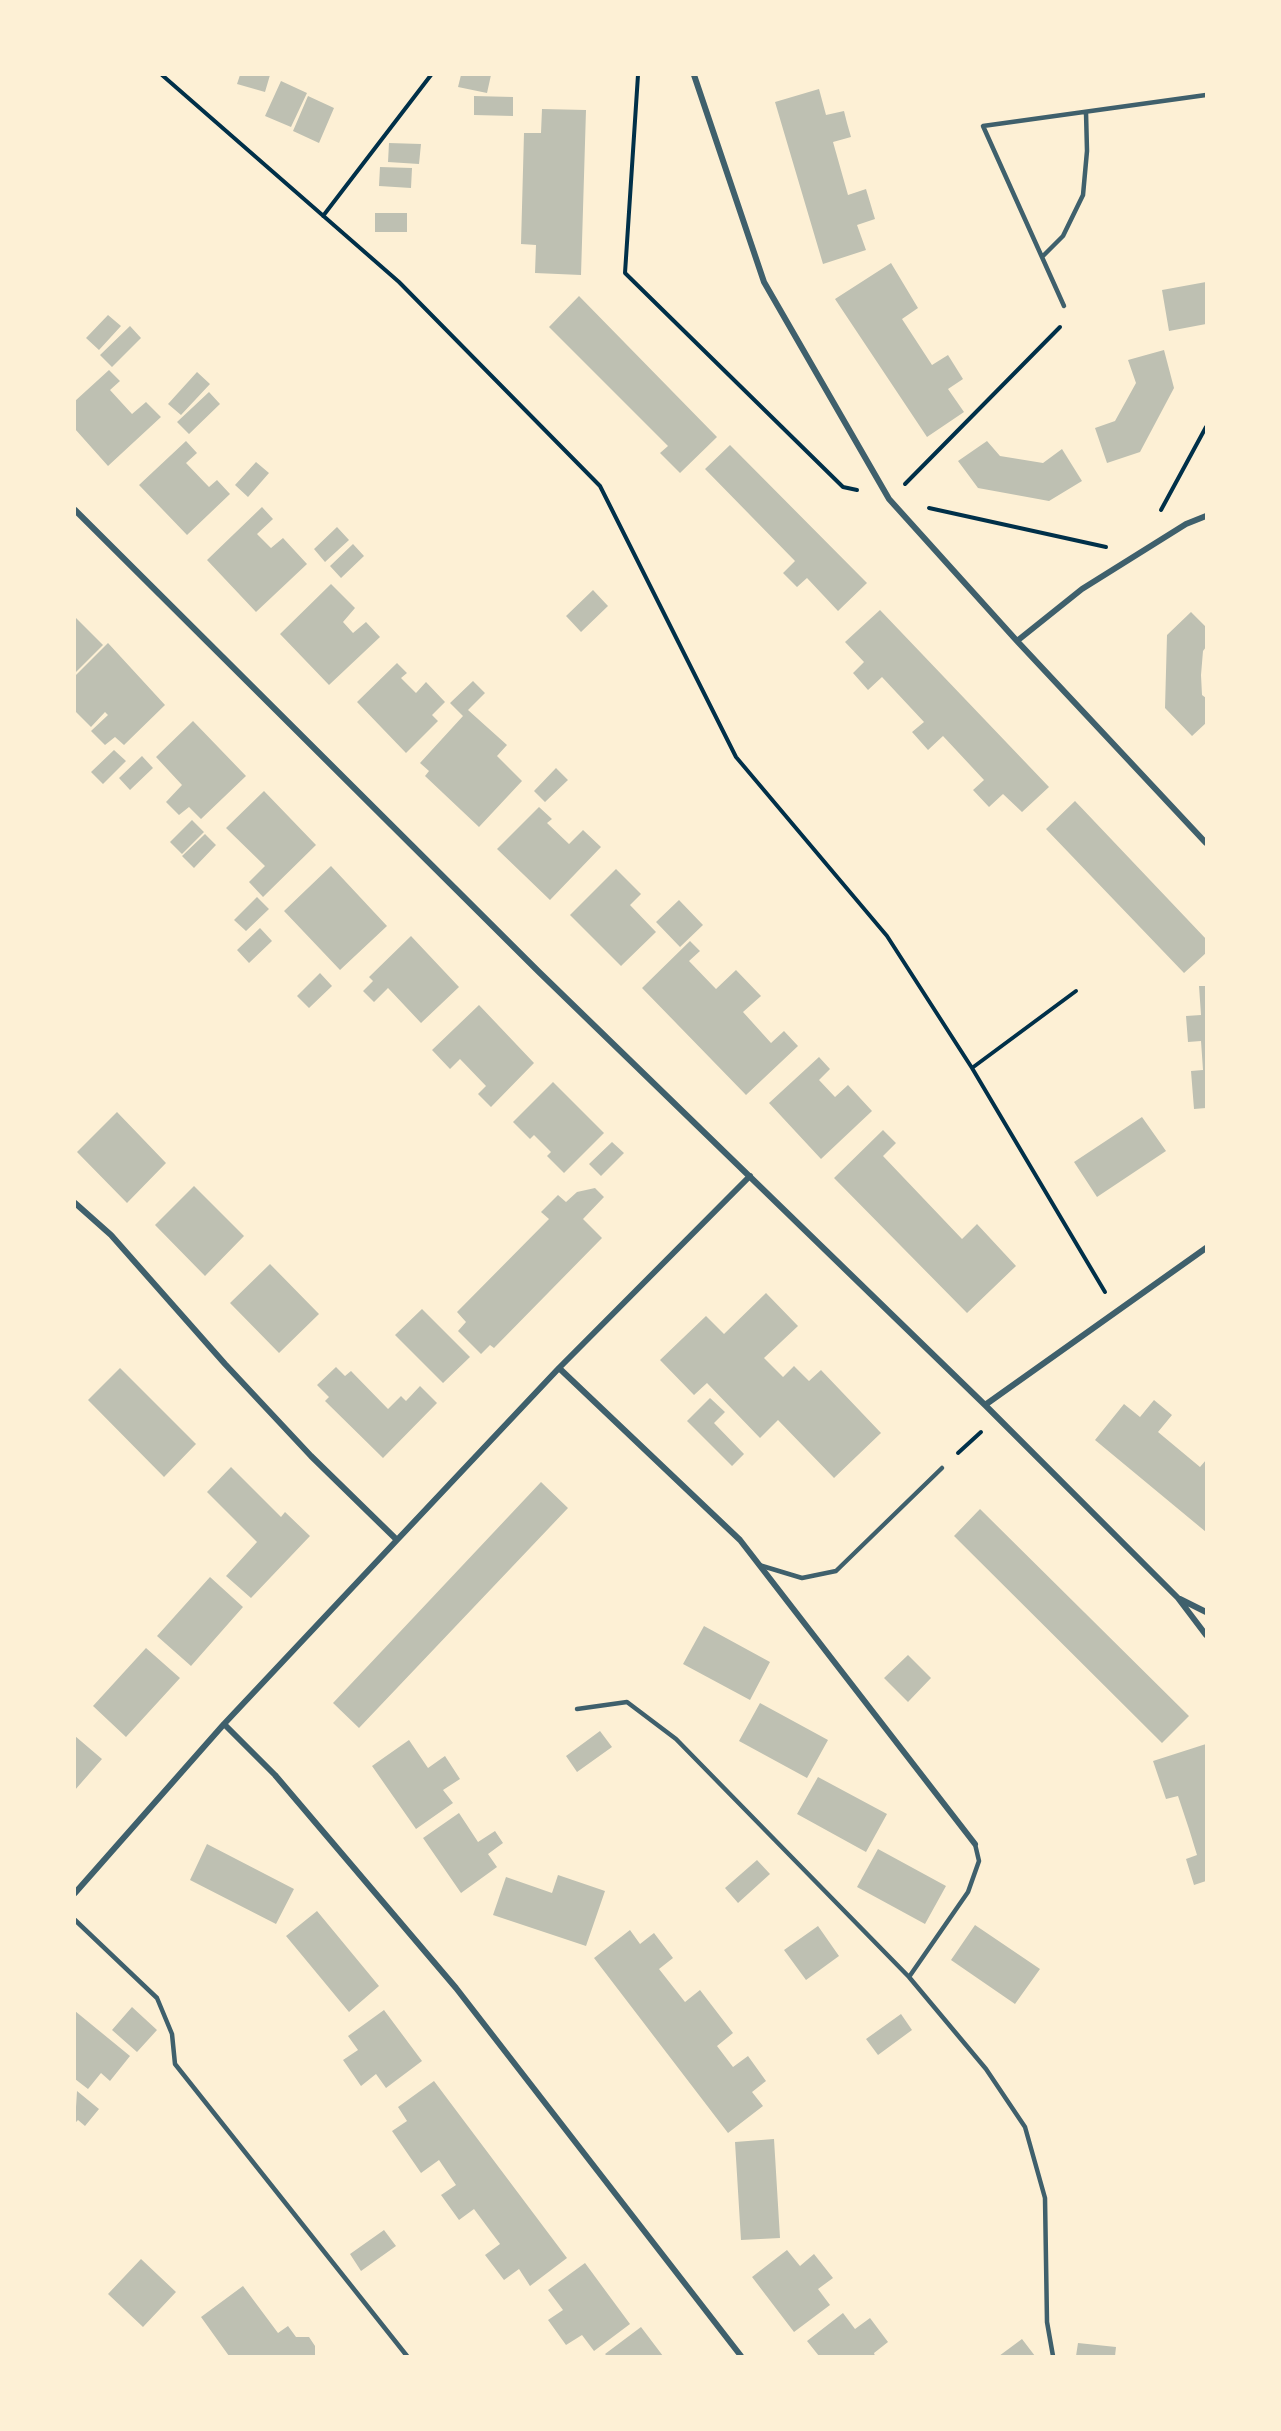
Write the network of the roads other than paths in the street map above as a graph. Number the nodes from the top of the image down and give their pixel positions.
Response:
1 (694, 75) edge
2 (1206, 95) edge
3 (1086, 112) junction
4 (1042, 257) junction
5 (1064, 306) road end
6 (75, 510) edge
7 (1206, 516) edge
8 (1017, 640) junction
9 (1206, 843) edge
10 (750, 1176) junction
11 (75, 1203) edge
12 (1206, 1248) edge
13 (559, 1368) junction
14 (986, 1406) junction
15 (942, 1468) road end
16 (397, 1540) junction
17 (759, 1565) junction
18 (1178, 1598) junction
19 (1206, 1612) edge
20 (1206, 1635) edge
21 (577, 1708) dead end
22 (225, 1724) junction
23 (975, 1844) joint
24 (75, 1893) edge
25 (75, 1920) edge
26 (909, 1977) junction
27 (407, 2356) edge
28 (741, 2356) edge
29 (1053, 2356) edge

1 - 8 street
2 - 3 lane
3 - 4 lane
3 - 4 lane
4 - 5 lane
6 - 10 street
7 - 8 street
8 - 9 street
10 - 13 street
10 - 14 street
11 - 16 street
12 - 14 street
13 - 16 street
13 - 17 street
14 - 18 street
15 - 17 lane
16 - 22 street
17 - 23 street
18 - 19 street
18 - 20 street
21 - 26 lane
22 - 24 street
22 - 28 street
23 - 26 lane
25 - 27 lane
26 - 29 lane

